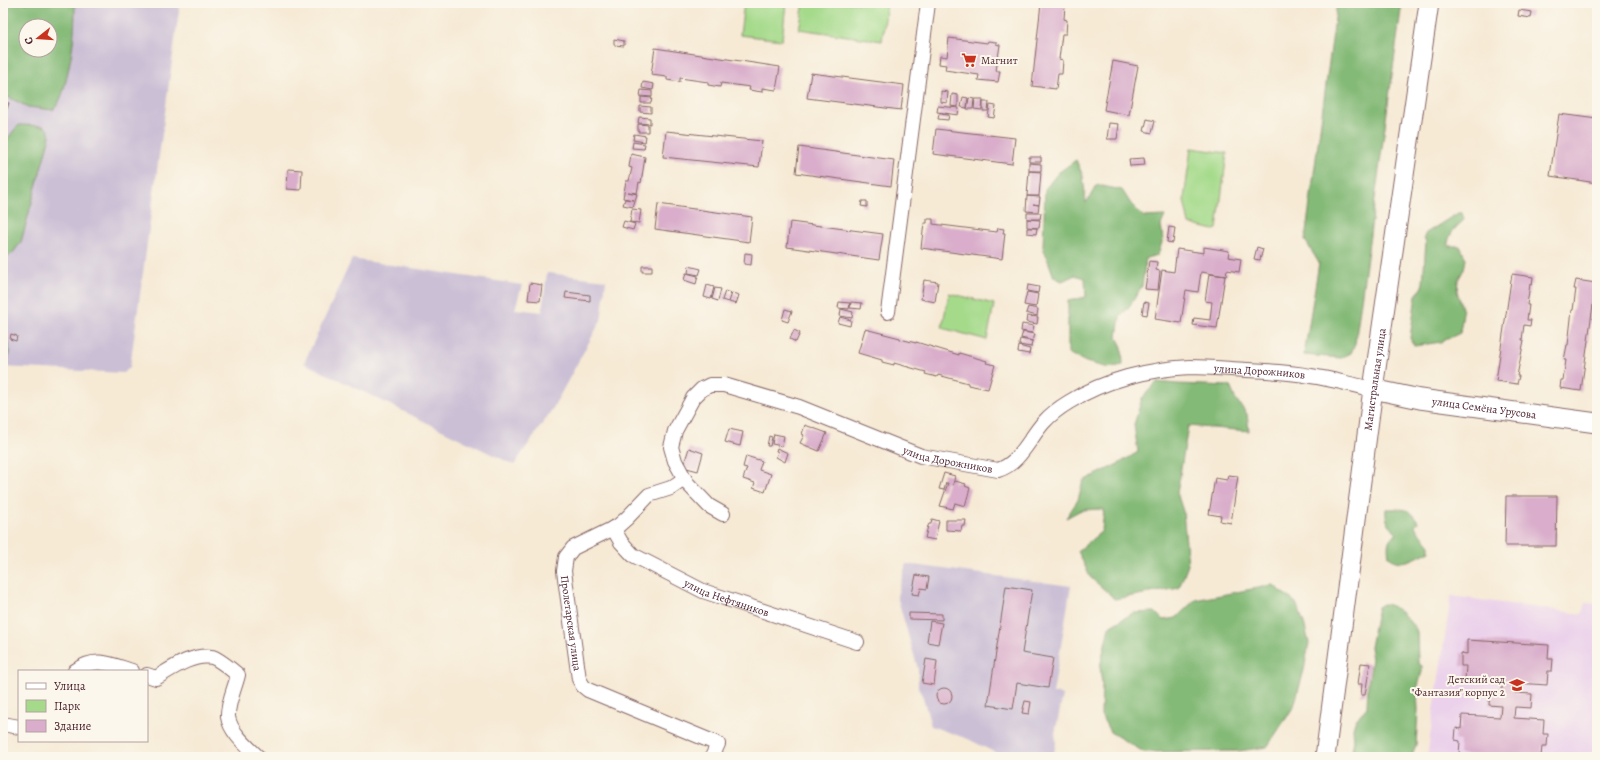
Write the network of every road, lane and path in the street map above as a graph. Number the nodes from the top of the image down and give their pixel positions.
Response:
1 (928, 3) edge
2 (1429, 3) edge
3 (888, 312) dead end
4 (1373, 389) junction
5 (1597, 423) edge
6 (684, 479) junction
7 (723, 514) dead end
8 (613, 528) junction
9 (857, 642) dead end
10 (77, 670) edge
11 (129, 670) edge
12 (148, 675) edge
13 (3, 724) edge
14 (18, 727) edge
15 (258, 757) edge
16 (712, 757) edge
17 (1325, 757) edge

1 - 3 street
2 - 4 main road, Магистральная улица
4 - 5 main road, улица Семёна Урусова
4 - 6 street, улица Дорожников
4 - 17 main road, Магистральная улица
6 - 7 street, улица Дорожников
6 - 8 street, Пролетарская улица
8 - 9 street, улица Нефтяников
8 - 16 street, Пролетарская улица
10 - 11 street
12 - 15 street
13 - 14 street

